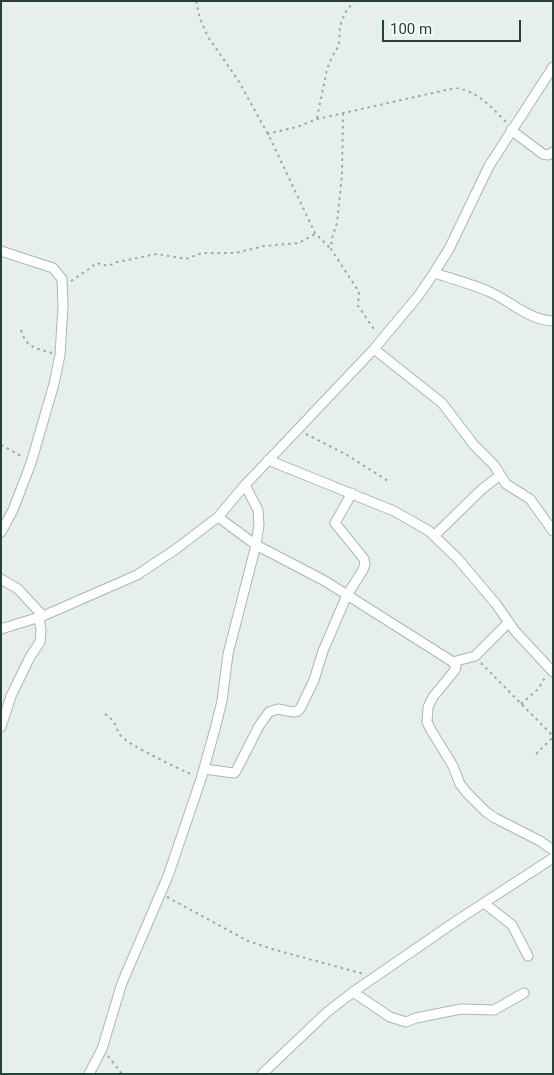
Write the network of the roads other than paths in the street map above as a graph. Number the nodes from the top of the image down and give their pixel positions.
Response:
1 (553, 67) edge
2 (512, 129) junction
3 (553, 152) edge
4 (1, 251) edge
5 (434, 273) junction
6 (553, 321) edge
7 (374, 348) junction
8 (268, 460) junction
9 (500, 475) junction
10 (245, 485) junction
11 (352, 494) junction
12 (218, 517) junction
13 (553, 531) edge
14 (1, 532) edge
15 (434, 536) junction
16 (256, 545) junction
17 (1, 579) edge
18 (347, 595) junction
19 (41, 617) junction
20 (510, 622) junction
21 (1, 629) edge
22 (453, 662) junction
23 (552, 669) edge
24 (4, 704) edge
25 (1, 727) edge
26 (204, 769) junction
27 (553, 850) edge
28 (553, 858) edge
29 (484, 903) junction
30 (528, 956) dead end
31 (353, 992) junction
32 (524, 993) dead end
33 (90, 1074) edge
34 (262, 1074) edge

1 - 2 street
2 - 3 street
2 - 5 street
4 - 14 street
5 - 6 street
5 - 7 street
7 - 8 street
7 - 9 street
8 - 10 street
8 - 11 street
9 - 13 street
9 - 15 street
10 - 12 street
10 - 16 street
11 - 15 street
11 - 18 street
12 - 16 street
12 - 19 street
15 - 20 street
16 - 18 street
16 - 26 street
17 - 19 street
18 - 22 street
18 - 26 street
19 - 21 street
19 - 24 street
20 - 22 street
20 - 23 street
22 - 27 street
24 - 25 street
26 - 33 street
28 - 29 street
29 - 30 street
29 - 31 street
31 - 32 street
31 - 34 street

